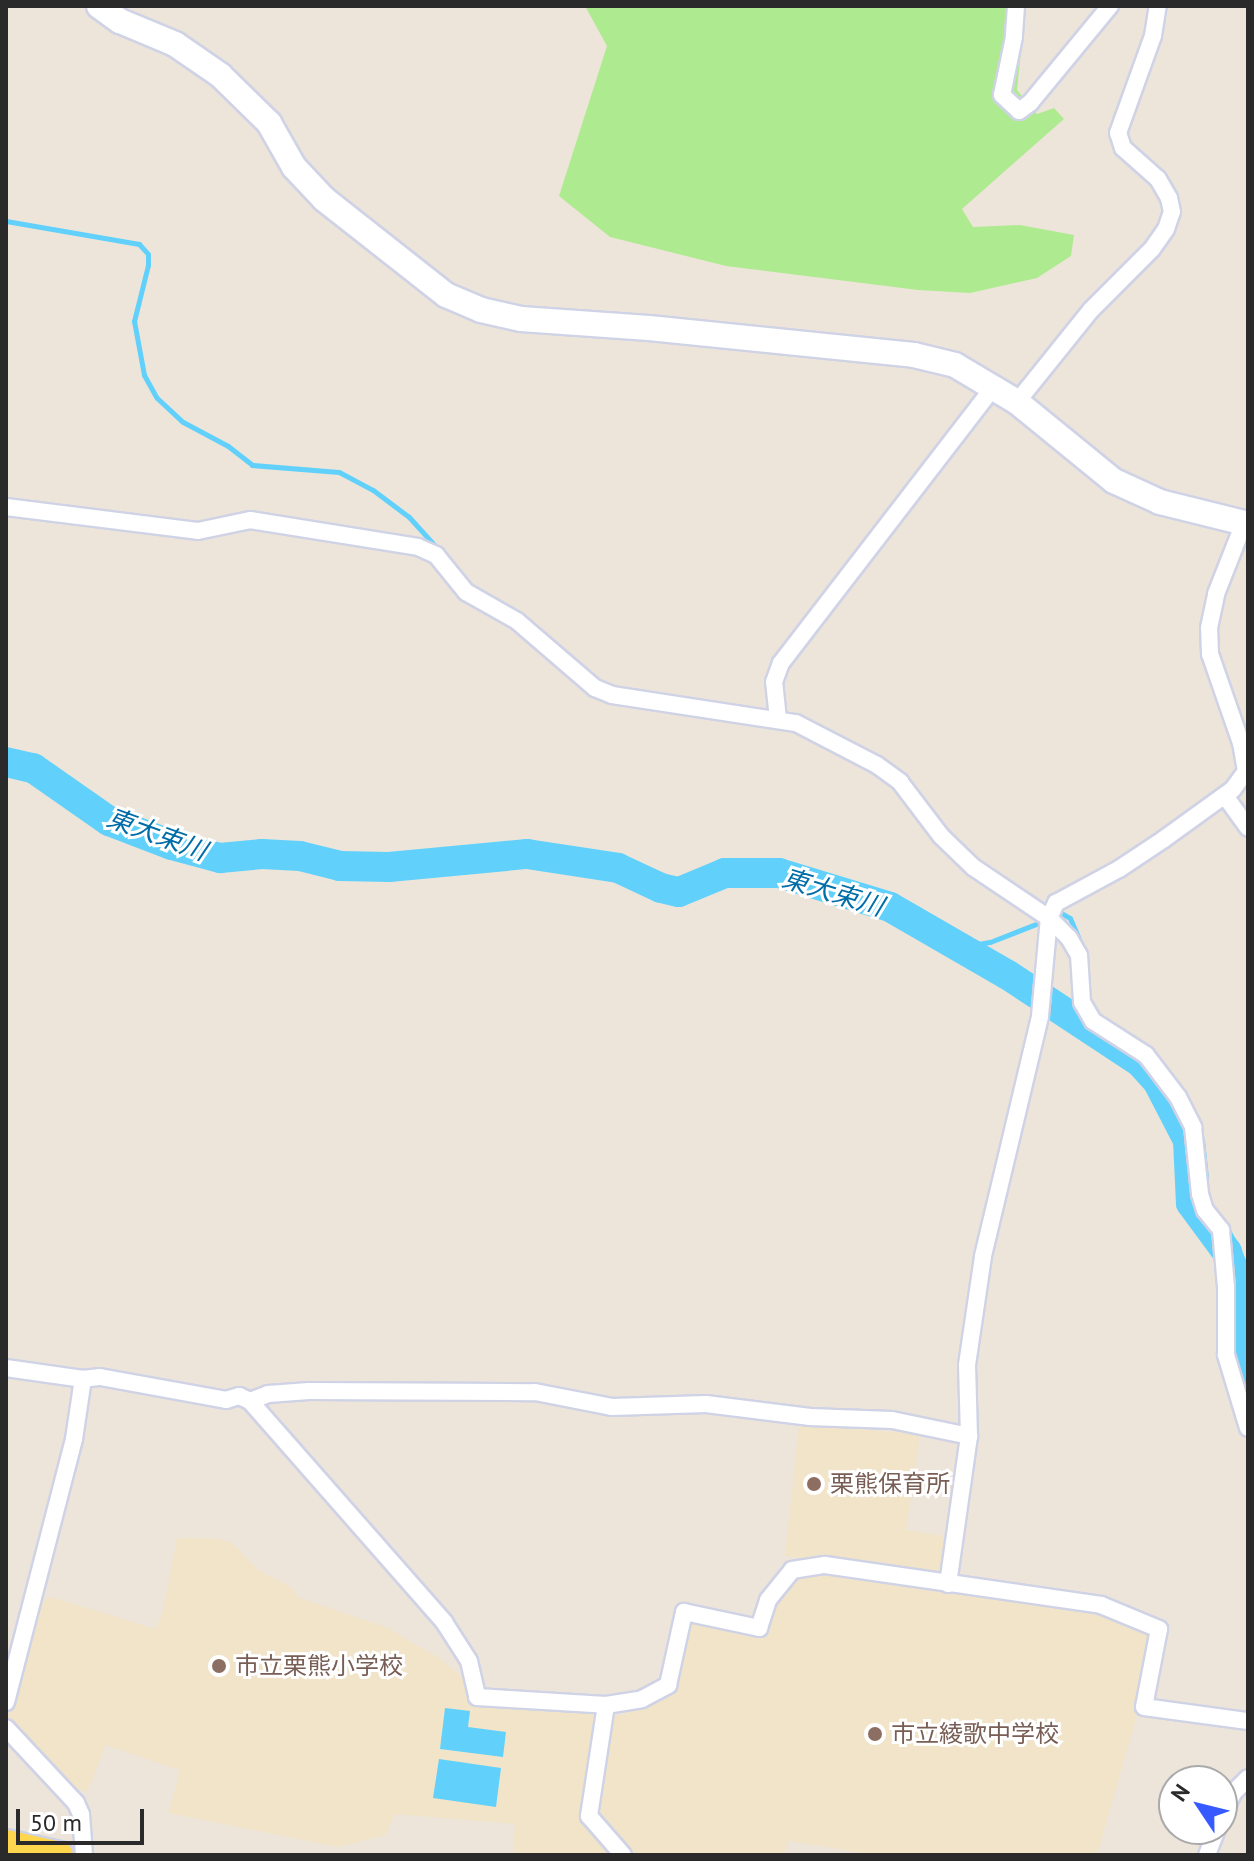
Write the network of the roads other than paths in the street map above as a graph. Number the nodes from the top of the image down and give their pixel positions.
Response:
1 (99, 6) edge
2 (1016, 6) edge
3 (1110, 6) edge
4 (1158, 6) edge
5 (994, 386) junction
6 (1017, 402) junction
7 (6, 507) edge
8 (1246, 524) edge
9 (777, 716) junction
10 (1225, 796) junction
11 (1248, 828) edge
12 (1049, 918) junction
13 (6, 1368) edge
14 (83, 1379) junction
15 (250, 1401) junction
16 (1248, 1428) edge
17 (969, 1436) junction
18 (948, 1584) junction
19 (6, 1702) edge
20 (606, 1705) junction
21 (1248, 1721) edge
22 (6, 1728) edge
23 (6, 1843) edge
24 (60, 1855) edge
25 (84, 1855) edge
26 (623, 1855) edge

1 - 5 street
2 - 3 street
4 - 6 street
5 - 6 street
5 - 9 street
6 - 8 street
7 - 9 street
8 - 10 street
9 - 12 street
10 - 11 street
10 - 12 street
12 - 16 street
12 - 17 street
13 - 14 street
14 - 15 street
14 - 19 street
15 - 17 street
15 - 20 street
17 - 18 street
18 - 20 street
18 - 21 street
20 - 26 street
22 - 25 street
23 - 24 main road

